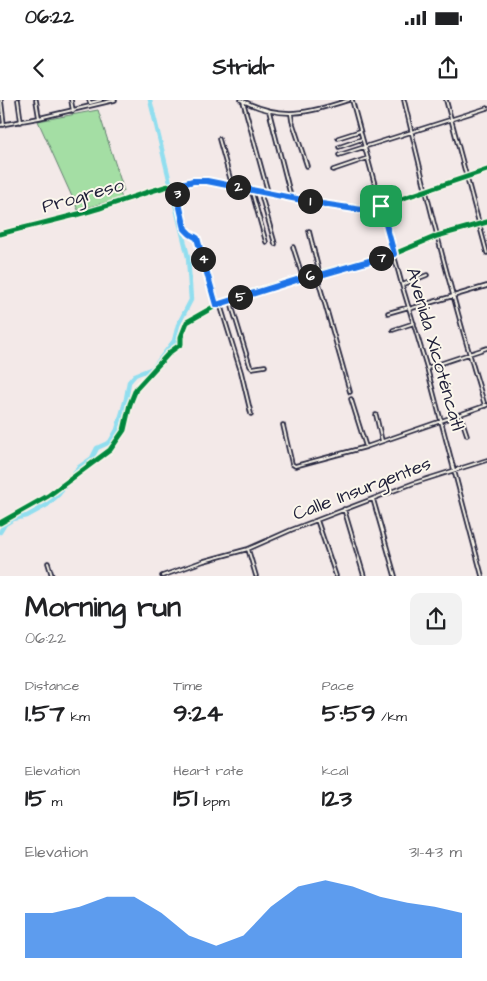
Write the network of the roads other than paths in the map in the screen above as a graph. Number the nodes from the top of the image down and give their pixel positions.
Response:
1 (1, 100) edge
2 (18, 100) edge
3 (36, 100) edge
4 (71, 100) edge
5 (89, 100) edge
6 (101, 100) edge
7 (115, 100) edge
8 (242, 100) edge
9 (350, 100) edge
10 (404, 100) edge
11 (446, 100) edge
12 (107, 101) edge
13 (487, 108) edge
14 (72, 111) junction
15 (269, 111) junction
16 (291, 113) junction
17 (39, 118) junction
18 (452, 120) junction
19 (21, 122) junction
20 (0, 124) edge
21 (4, 125) junction
22 (360, 131) junction
23 (411, 132) junction
24 (338, 138) dead end
25 (362, 138) junction
26 (219, 139) dead end
27 (364, 146) junction
28 (339, 147) dead end
29 (340, 155) dead end
30 (368, 158) junction
31 (307, 166) dead end
32 (333, 170) dead end
33 (487, 170) edge
34 (467, 176) junction
35 (174, 186) junction
36 (232, 186) junction
37 (251, 190) junction
38 (426, 191) junction
39 (263, 192) junction
40 (268, 192) junction
41 (291, 197) junction
42 (381, 206) junction
43 (487, 222) edge
44 (479, 224) junction
45 (309, 231) dead end
46 (0, 234) edge
47 (437, 236) junction
48 (266, 242) dead end
49 (275, 244) dead end
50 (293, 247) dead end
51 (394, 254) junction
52 (487, 254) edge
53 (318, 275) junction
54 (427, 275) dead end
55 (303, 278) junction
56 (402, 285) junction
57 (487, 286) edge
58 (453, 296) junction
59 (234, 299) junction
60 (220, 304) junction
61 (216, 305) junction
62 (409, 308) junction
63 (388, 313) dead end
64 (414, 323) junction
65 (393, 330) dead end
66 (487, 348) edge
67 (469, 354) junction
68 (265, 366) dead end
69 (427, 368) junction
70 (350, 392) dead end
71 (351, 399) dead end
72 (486, 406) edge
73 (251, 414) dead end
74 (460, 414) junction
75 (376, 415) dead end
76 (441, 420) junction
77 (283, 425) dead end
78 (467, 435) dead end
79 (382, 441) junction
80 (366, 447) junction
81 (487, 460) edge
82 (454, 470) junction
83 (373, 499) junction
84 (344, 509) junction
85 (317, 520) junction
86 (0, 523) edge
87 (248, 549) junction
88 (48, 563) dead end
89 (52, 576) edge
90 (162, 576) edge
91 (256, 576) edge
92 (336, 576) edge
93 (364, 576) edge
94 (395, 576) edge
95 (482, 576) edge

1 - 21 street
2 - 19 street
3 - 17 street
4 - 14 street
5 - 6 street
7 - 12 street
8 - 15 street
8 - 40 street
9 - 16 street
9 - 22 street, Avenida Xicoténcatl
10 - 23 street
11 - 18 street
12 - 14 street
13 - 18 street
14 - 17 street
15 - 16 street
15 - 41 street
16 - 31 street
17 - 19 street
18 - 23 street
18 - 34 street
19 - 21 street
20 - 21 street
22 - 24 street
22 - 25 street, Avenida Xicoténcatl
23 - 27 street
23 - 38 street
25 - 27 street, Avenida Xicoténcatl
25 - 28 street
26 - 36 street
27 - 29 street
27 - 30 street, Avenida Xicoténcatl
30 - 32 street
30 - 42 street, Avenida Xicoténcatl
33 - 34 street, Progreso
34 - 38 street, Progreso
34 - 44 street
35 - 36 street, Progreso
35 - 46 street, Progreso
35 - 61 street
36 - 37 street, Progreso
37 - 39 street, Progreso
37 - 48 street
38 - 42 street, Progreso
38 - 47 street
39 - 40 street, Progreso
39 - 49 street
40 - 41 street, Progreso
41 - 42 street, Progreso
42 - 51 street, Avenida Xicoténcatl
43 - 44 street
44 - 47 street
44 - 52 street
45 - 53 street
47 - 51 street
47 - 58 street
50 - 55 street
51 - 53 street
51 - 56 street, Avenida Xicoténcatl
53 - 55 street
53 - 70 street
54 - 56 street
55 - 59 street
56 - 62 street, Avenida Xicoténcatl
57 - 58 street
58 - 62 street
58 - 67 street
59 - 60 street
59 - 68 street
60 - 61 street
60 - 73 street
61 - 86 street
62 - 63 street
62 - 64 street, Avenida Xicoténcatl
64 - 65 street
64 - 69 street, Avenida Xicoténcatl
66 - 67 street
67 - 69 street
67 - 72 street
69 - 76 street, Avenida Xicoténcatl
71 - 80 street
72 - 74 street
74 - 76 street
74 - 78 street
75 - 79 street
76 - 79 street
76 - 82 street, Avenida Xicoténcatl
77 - 80 street
79 - 80 street
81 - 82 street, Calle Insurgentes
82 - 83 street, Calle Insurgentes
82 - 95 street, Avenida Xicoténcatl
83 - 84 street, Calle Insurgentes
83 - 94 street
84 - 85 street, Calle Insurgentes
84 - 93 street
85 - 87 street, Calle Insurgentes
85 - 92 street
87 - 90 street, Calle Insurgentes
87 - 91 street
88 - 89 street

